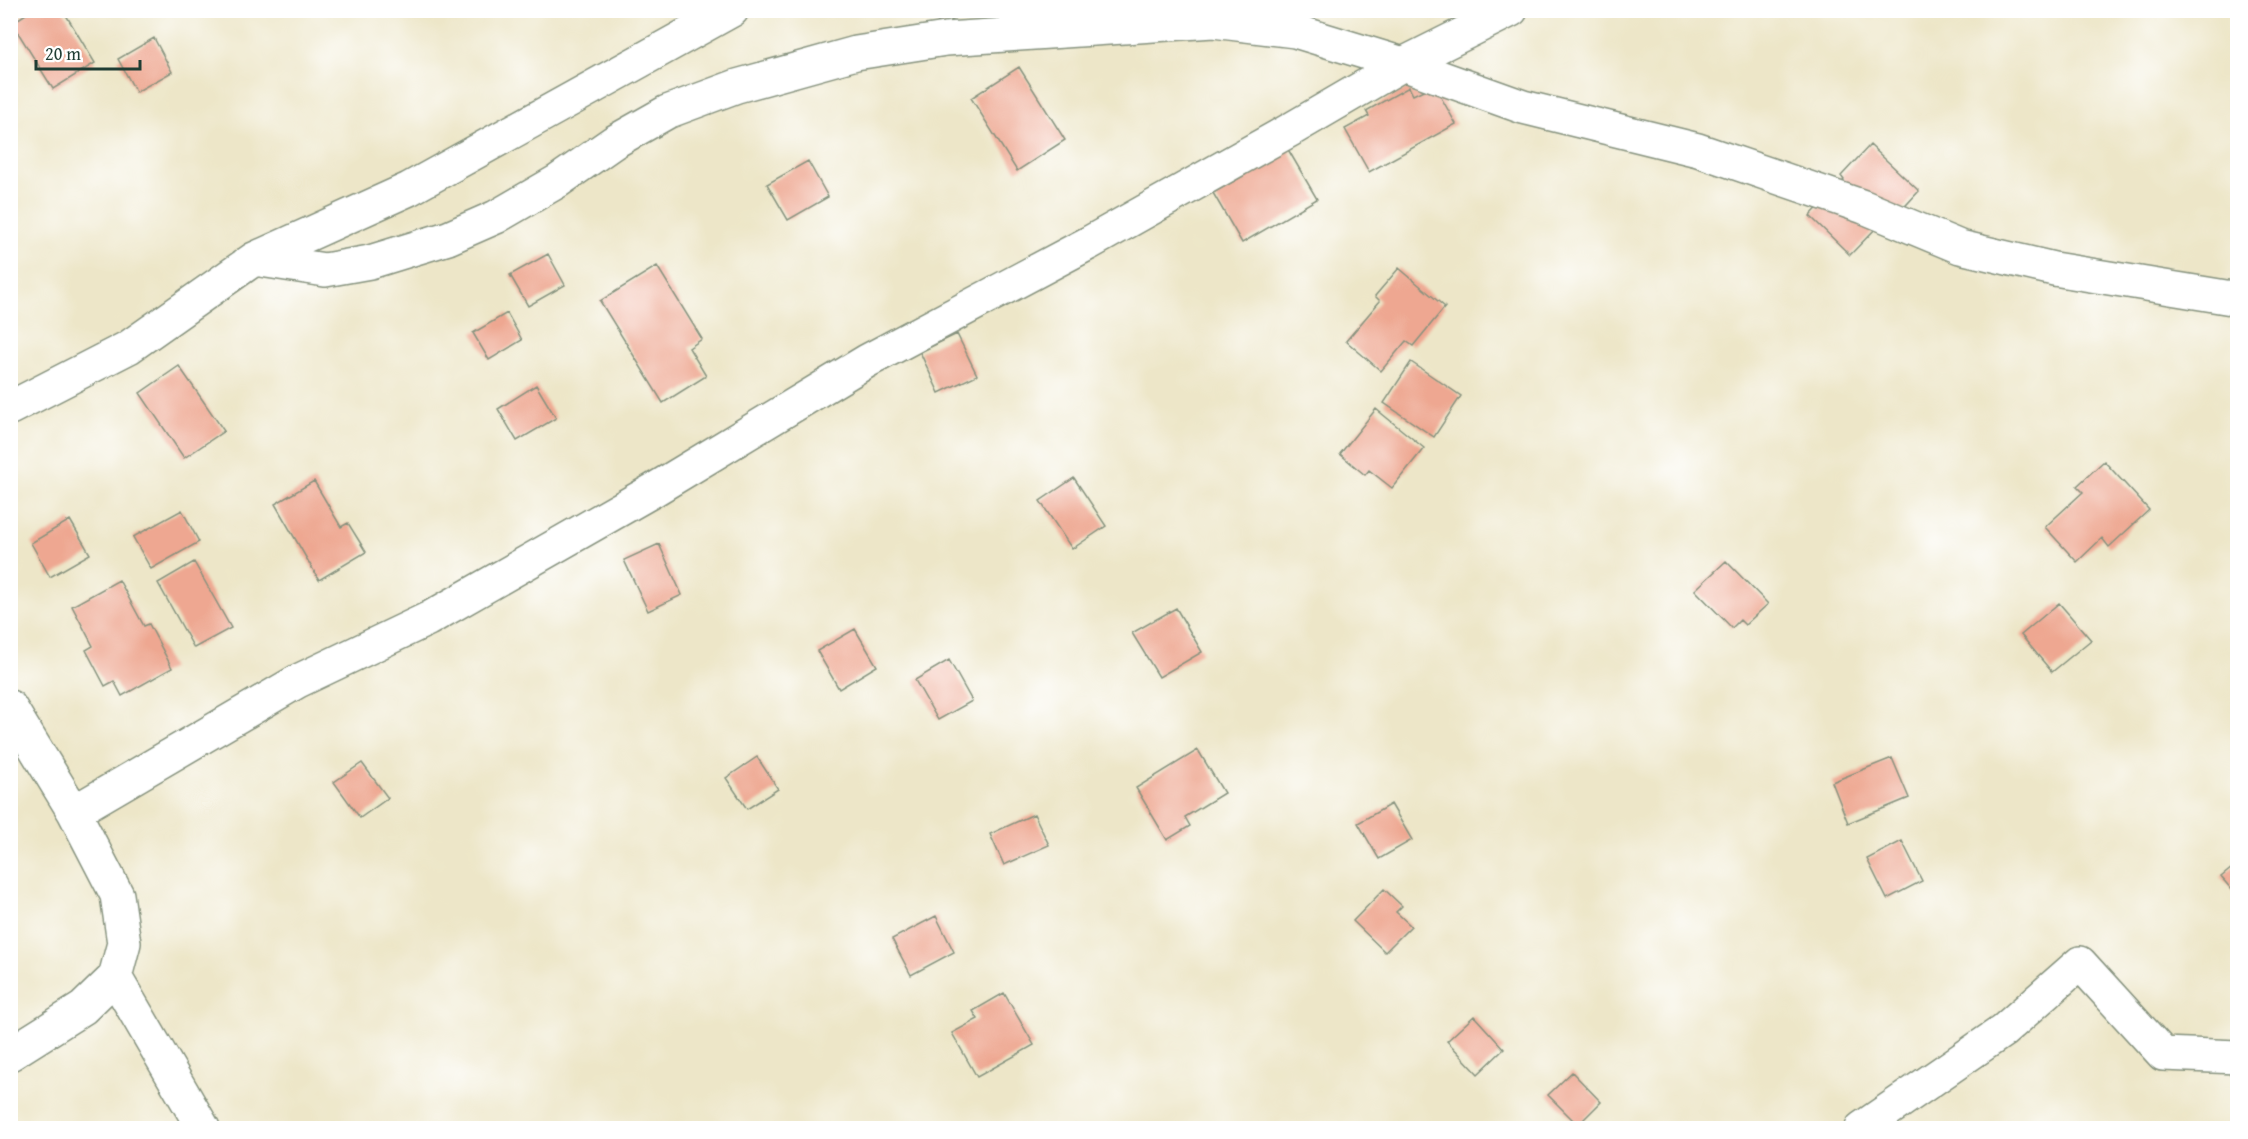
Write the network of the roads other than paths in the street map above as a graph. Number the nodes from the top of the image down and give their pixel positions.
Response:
1 (732, 10) edge
2 (1511, 10) edge
3 (1403, 64) junction
4 (254, 260) junction
5 (2238, 298) edge
6 (10, 408) edge
7 (10, 707) edge
8 (74, 812) junction
9 (115, 977) junction
10 (10, 1054) edge
11 (2238, 1057) edge
12 (203, 1128) edge
13 (1862, 1128) edge

1 - 4 street
2 - 3 street
3 - 4 street
3 - 5 street
3 - 8 street
4 - 6 street
7 - 8 street
8 - 9 street
9 - 10 street
9 - 12 street
11 - 13 street

